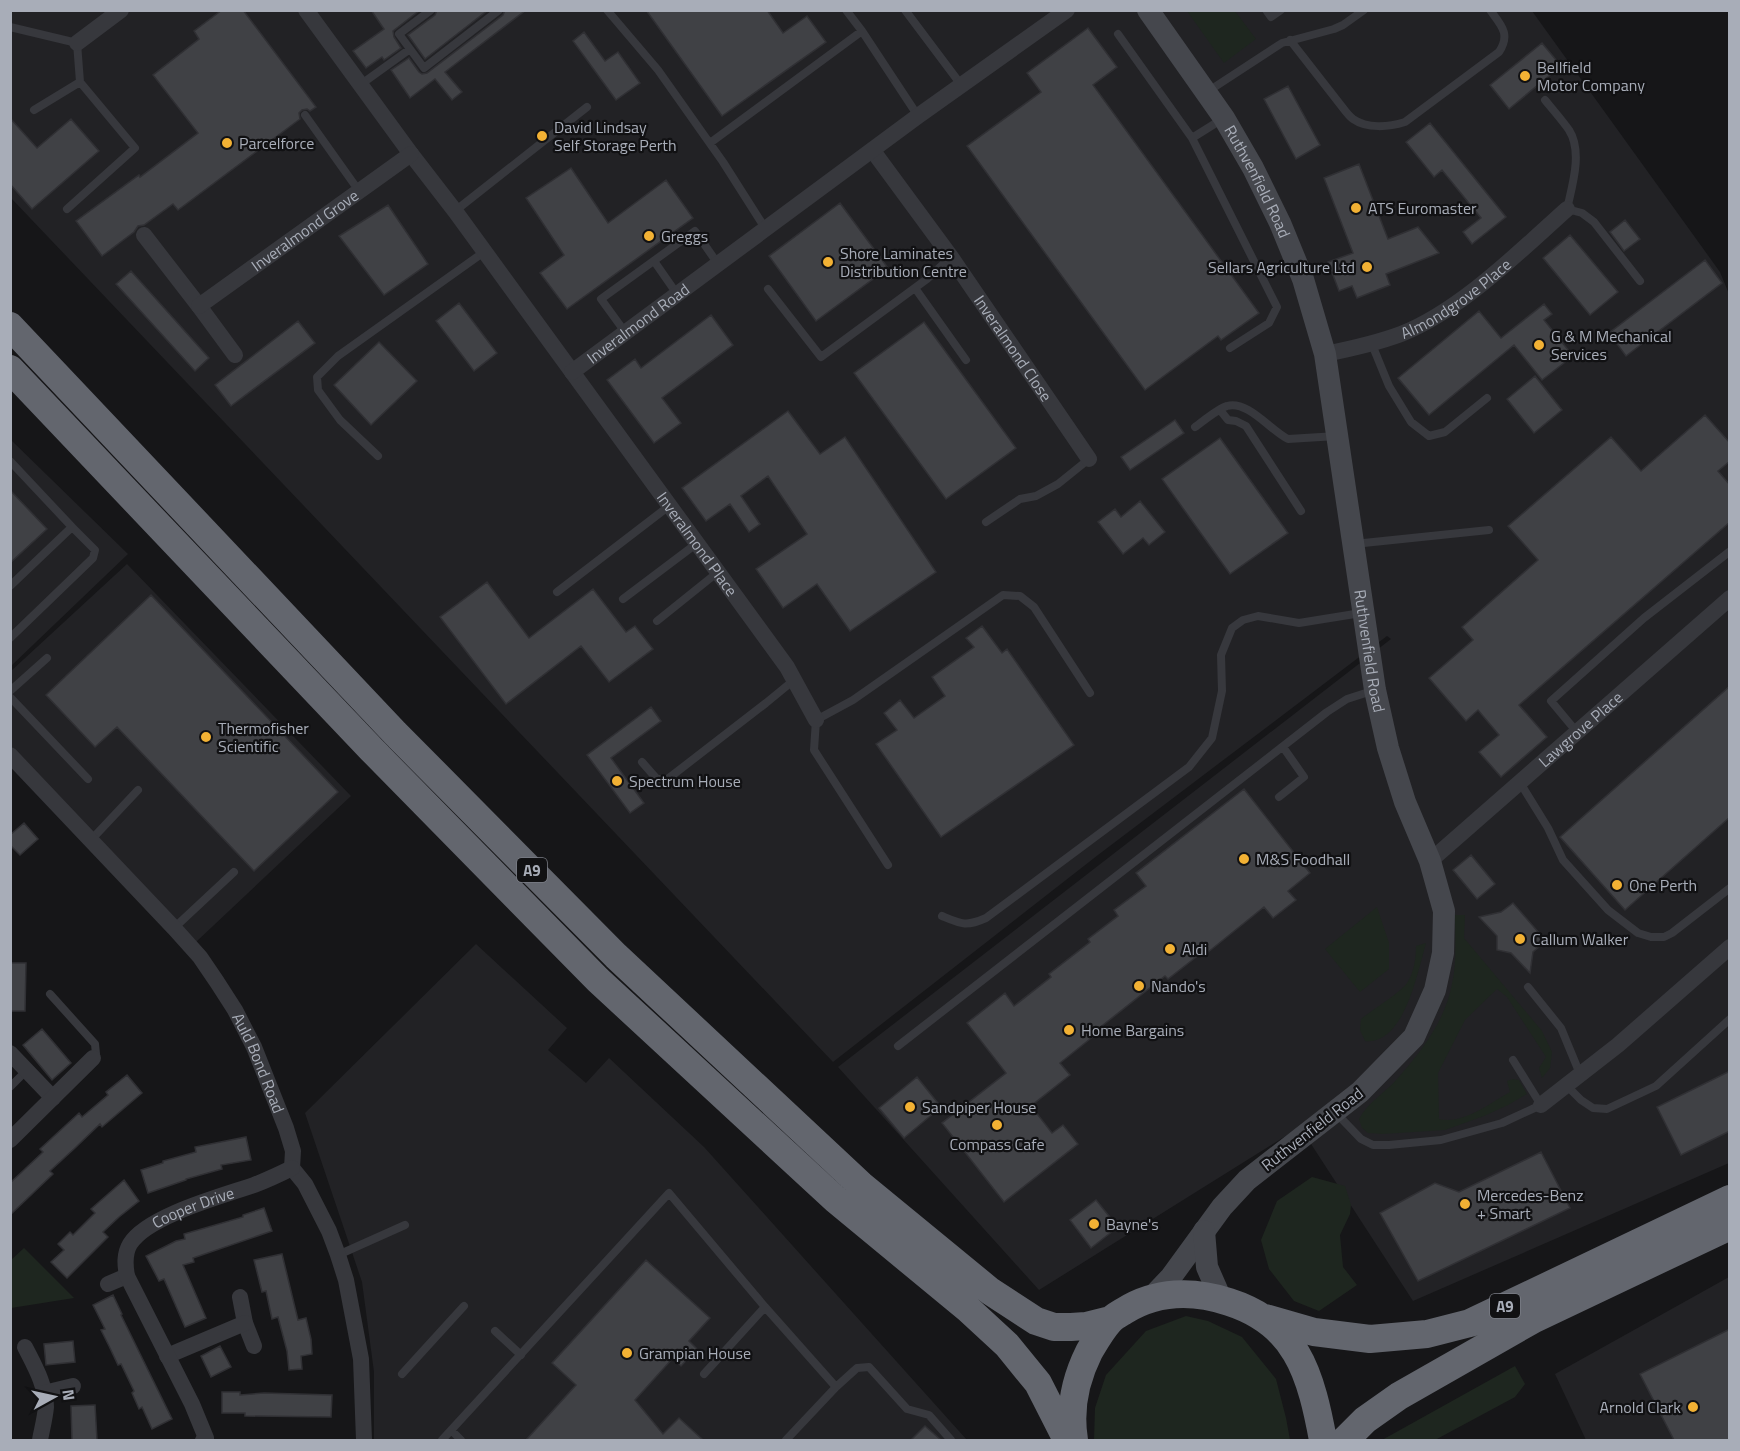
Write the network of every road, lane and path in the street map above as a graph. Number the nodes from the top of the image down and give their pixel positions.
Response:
1 (121, 10) edge
2 (306, 10) edge
3 (431, 10) edge
4 (499, 10) edge
5 (607, 10) edge
6 (846, 10) edge
7 (905, 10) edge
8 (1067, 10) edge
9 (1148, 10) edge
10 (1266, 10) edge
11 (1281, 10) edge
12 (1364, 10) edge
13 (1490, 10) edge
14 (10, 27) edge
15 (862, 31) junction
16 (1118, 34) dead end
17 (1290, 40) junction
18 (76, 43) junction
19 (410, 49) junction
20 (80, 82) junction
21 (360, 85) junction
22 (962, 86) junction
23 (1206, 92) junction
24 (1545, 100) dead end
25 (587, 107) dead end
26 (34, 110) dead end
27 (305, 115) dead end
28 (918, 116) junction
29 (1224, 118) junction
30 (1192, 138) junction
31 (710, 143) junction
32 (873, 151) junction
33 (411, 154) junction
34 (359, 191) junction
35 (67, 209) dead end
36 (1567, 209) junction
37 (455, 211) junction
38 (765, 228) junction
39 (144, 235) dead end
40 (484, 252) junction
41 (951, 257) junction
42 (654, 261) junction
43 (718, 264) junction
44 (1640, 280) dead end
45 (915, 288) junction
46 (768, 289) dead end
47 (677, 294) junction
48 (199, 306) junction
49 (10, 327) edge
50 (626, 332) junction
51 (1371, 342) junction
52 (1230, 348) dead end
53 (1324, 354) junction
54 (235, 355) dead end
55 (966, 360) dead end
56 (10, 369) edge
57 (572, 372) junction
58 (1487, 398) dead end
59 (1220, 410) junction
60 (1195, 427) dead end
61 (1338, 436) junction
62 (378, 456) dead end
63 (1089, 459) joint
64 (10, 461) edge
65 (669, 506) junction
66 (1301, 511) dead end
67 (986, 522) dead end
68 (72, 527) junction
69 (1489, 530) dead end
70 (696, 544) junction
71 (1354, 544) junction
72 (1730, 553) edge
73 (718, 572) junction
74 (10, 586) edge
75 (557, 592) dead end
76 (1730, 598) edge
77 (623, 599) dead end
78 (1363, 612) junction
79 (657, 621) dead end
80 (10, 638) edge
81 (47, 658) dead end
82 (794, 680) junction
83 (1375, 690) junction
84 (10, 691) edge
85 (1090, 693) dead end
86 (10, 697) edge
87 (816, 720) junction
88 (1576, 731) junction
89 (1283, 747) junction
90 (10, 755) edge
91 (642, 762) dead end
92 (88, 779) dead end
93 (1519, 781) junction
94 (138, 790) dead end
95 (1279, 797) dead end
96 (91, 840) junction
97 (1430, 861) junction
98 (888, 865) dead end
99 (234, 872) dead end
100 (1730, 888) edge
101 (942, 915) dead end
102 (174, 928) junction
103 (1730, 947) edge
104 (1528, 987) dead end
105 (50, 994) dead end
106 (1730, 1019) edge
107 (898, 1046) dead end
108 (10, 1053) edge
109 (93, 1058) joint
110 (1513, 1060) dead end
111 (27, 1070) junction
112 (1580, 1074) junction
113 (1566, 1085) junction
114 (10, 1087) edge
115 (53, 1098) junction
116 (1541, 1105) junction
117 (1335, 1113) junction
118 (10, 1140) edge
119 (292, 1168) junction
120 (1730, 1198) edge
121 (405, 1225) dead end
122 (1730, 1226) edge
123 (1204, 1231) junction
124 (338, 1255) junction
125 (127, 1276) junction
126 (108, 1284) dead end
127 (240, 1297) dead end
128 (1151, 1298) junction
129 (1221, 1299) junction
130 (464, 1306) dead end
131 (765, 1307) junction
132 (1265, 1318) junction
133 (1110, 1320) junction
134 (245, 1323) junction
135 (495, 1331) dead end
136 (254, 1346) dead end
137 (25, 1347) dead end
138 (521, 1355) junction
139 (167, 1356) junction
140 (402, 1374) dead end
141 (704, 1374) dead end
142 (73, 1386) dead end
143 (836, 1387) junction
144 (44, 1393) junction
145 (452, 1431) junction
146 (40, 1440) edge
147 (206, 1440) edge
148 (364, 1440) edge
149 (442, 1440) edge
150 (461, 1440) edge
151 (786, 1440) edge
152 (951, 1440) edge
153 (1066, 1440) edge
154 (1074, 1440) edge
155 (1323, 1440) edge
156 (1345, 1440) edge

1 - 18 street
2 - 21 street, Inveralmond Road
3 - 19 lane
4 - 19 lane
5 - 31 lane
6 - 15 lane
7 - 22 lane
8 - 22 street, Inveralmond Road
9 - 23 street, Ruthvenfield Road
10 - 11 lane
12 - 17 lane
13 - 17 lane
14 - 18 lane
15 - 28 lane
15 - 31 lane
16 - 30 lane
17 - 23 lane
18 - 20 lane
19 - 21 lane
20 - 26 lane
20 - 35 lane
21 - 33 street, Inveralmond Road
22 - 28 street, Inveralmond Road
23 - 29 street, Ruthvenfield Road
24 - 36 lane
25 - 37 lane
27 - 34 lane
28 - 32 street, Inveralmond Road
29 - 30 lane
29 - 53 street, Ruthvenfield Road
30 - 52 lane
31 - 38 lane
32 - 38 street, Inveralmond Road
32 - 41 street, Inveralmond Close
33 - 34 street, Inveralmond Grove
33 - 37 street, Inveralmond Road
34 - 48 street, Inveralmond Grove
36 - 44 lane
36 - 51 street, Almondgrove Place
37 - 40 street, Inveralmond Road
38 - 43 street, Inveralmond Road
39 - 48 street
40 - 57 street, Inveralmond Road
40 - 62 lane
41 - 45 lane
41 - 63 street, Inveralmond Close
42 - 43 lane
42 - 47 lane
42 - 50 lane
43 - 47 street, Inveralmond Road
45 - 46 lane
45 - 55 lane
47 - 50 street, Inveralmond Road
48 - 54 street
49 - 133 highway, A9
50 - 57 street, Inveralmond Road
51 - 53 street, Almondgrove Place
51 - 58 lane
53 - 61 street, Ruthvenfield Road
56 - 153 highway, A9
57 - 65 street, Inveralmond Place
59 - 60 lane
59 - 61 lane
59 - 66 lane
61 - 71 street, Ruthvenfield Road
63 - 67 lane
64 - 68 lane
65 - 70 street, Inveralmond Place
65 - 75 lane
68 - 74 lane
68 - 80 lane
69 - 71 lane
70 - 73 street, Inveralmond Place
70 - 77 lane
71 - 78 street, Ruthvenfield Road
72 - 88 lane
73 - 79 lane
73 - 82 street, Inveralmond Place
76 - 88 street, Lawgrove Place
78 - 83 street, Ruthvenfield Road
78 - 101 lane
81 - 84 lane
82 - 87 street, Inveralmond Place
82 - 91 lane
83 - 89 lane
83 - 97 street, Ruthvenfield Road
85 - 87 lane
86 - 92 lane
87 - 98 lane
88 - 93 street, Lawgrove Place
89 - 95 lane
89 - 107 lane
90 - 96 street, Auld Bond Road
93 - 97 street, Lawgrove Place
93 - 100 lane
94 - 96 lane
96 - 102 street, Auld Bond Road
97 - 117 street, Ruthvenfield Road
99 - 102 lane
102 - 119 street, Auld Bond Road
103 - 112 street
104 - 112 lane
105 - 109 lane
106 - 113 lane
108 - 111 street
109 - 115 street
110 - 116 lane
111 - 114 lane
111 - 115 street
112 - 113 street
113 - 116 street
115 - 118 street
116 - 117 lane
117 - 123 street, Ruthvenfield Road
119 - 124 street, Auld Bond Road
119 - 125 street, Cooper Drive
120 - 132 highway, A9
121 - 124 lane
122 - 156 highway, A9
123 - 128 street, Ruthvenfield Road
123 - 129 street
124 - 148 street, Auld Bond Road
125 - 126 street
125 - 139 street, Cooper Drive
127 - 134 street
128 - 129 highway
128 - 133 highway
129 - 132 highway
130 - 140 lane
131 - 138 lane
131 - 141 lane
131 - 143 lane
132 - 155 highway
133 - 154 highway
134 - 136 street
134 - 139 street
135 - 138 lane
137 - 144 street
138 - 145 lane
139 - 147 street, Cooper Drive
142 - 144 street
143 - 151 lane
143 - 152 lane
144 - 146 street
145 - 149 lane
145 - 150 lane

